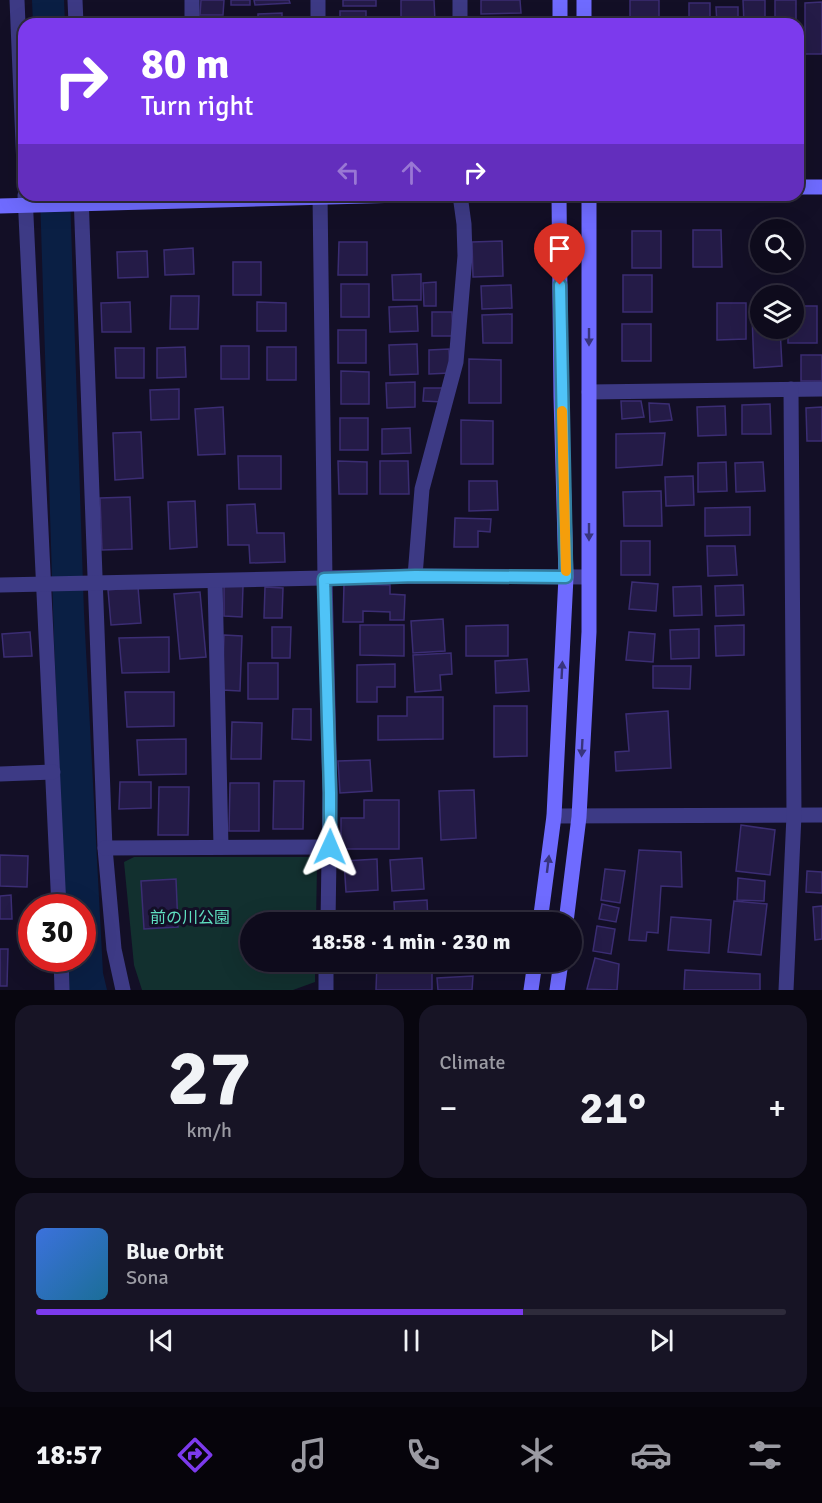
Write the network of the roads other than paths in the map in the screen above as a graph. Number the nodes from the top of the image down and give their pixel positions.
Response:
1 (17, 0) edge
2 (75, 0) edge
3 (192, 0) edge
4 (318, 0) edge
5 (460, 0) edge
6 (560, 0) edge
7 (584, 0) edge
8 (76, 18) edge
9 (192, 18) edge
10 (318, 18) edge
11 (460, 18) edge
12 (560, 18) edge
13 (584, 18) edge
14 (18, 24) edge
15 (804, 187) edge
16 (822, 187) edge
17 (21, 201) edge
18 (25, 201) edge
19 (81, 201) edge
20 (320, 201) edge
21 (461, 201) edge
22 (559, 201) edge
23 (589, 201) edge
24 (0, 206) edge
25 (791, 389) junction
26 (822, 389) edge
27 (589, 392) junction
28 (415, 576) junction
29 (566, 577) junction
30 (588, 577) junction
31 (324, 579) junction
32 (215, 581) junction
33 (95, 582) junction
34 (45, 584) junction
35 (0, 585) edge
36 (53, 772) junction
37 (0, 774) edge
38 (794, 815) junction
39 (822, 815) edge
40 (554, 816) junction
41 (579, 817) junction
42 (221, 847) junction
43 (330, 847) junction
44 (105, 848) junction
45 (58, 894) edge
46 (328, 912) edge
47 (541, 912) edge
48 (567, 912) edge
49 (61, 972) edge
50 (325, 972) edge
51 (534, 972) edge
52 (560, 972) edge
53 (323, 989) edge
54 (62, 990) edge
55 (123, 990) edge
56 (531, 990) edge
57 (557, 990) edge
58 (786, 990) edge

1 - 14 street
2 - 8 street
3 - 9 street
4 - 10 street
5 - 11 street
6 - 12 street
7 - 13 street
15 - 16 street
17 - 24 street
18 - 34 street
19 - 33 street
20 - 31 street
21 - 28 street
22 - 29 street
23 -> 27 street
25 - 26 street
25 - 27 street
25 - 38 street
27 -> 30 street
28 - 29 street
28 - 31 street
29 - 30 street
40 -> 29 street
30 -> 41 street
31 - 32 street
31 - 43 street
32 - 33 street
32 - 42 street
33 - 34 street
33 - 44 street
34 - 35 street
34 - 36 street
36 - 37 street
36 - 45 street
38 - 39 street
38 - 41 street
38 - 58 street
40 - 41 street
47 -> 40 street
41 - 48 street
42 - 43 street
42 - 44 street
43 - 46 street
44 - 55 street
49 - 54 street
50 - 53 street
51 - 56 street
52 - 57 street

